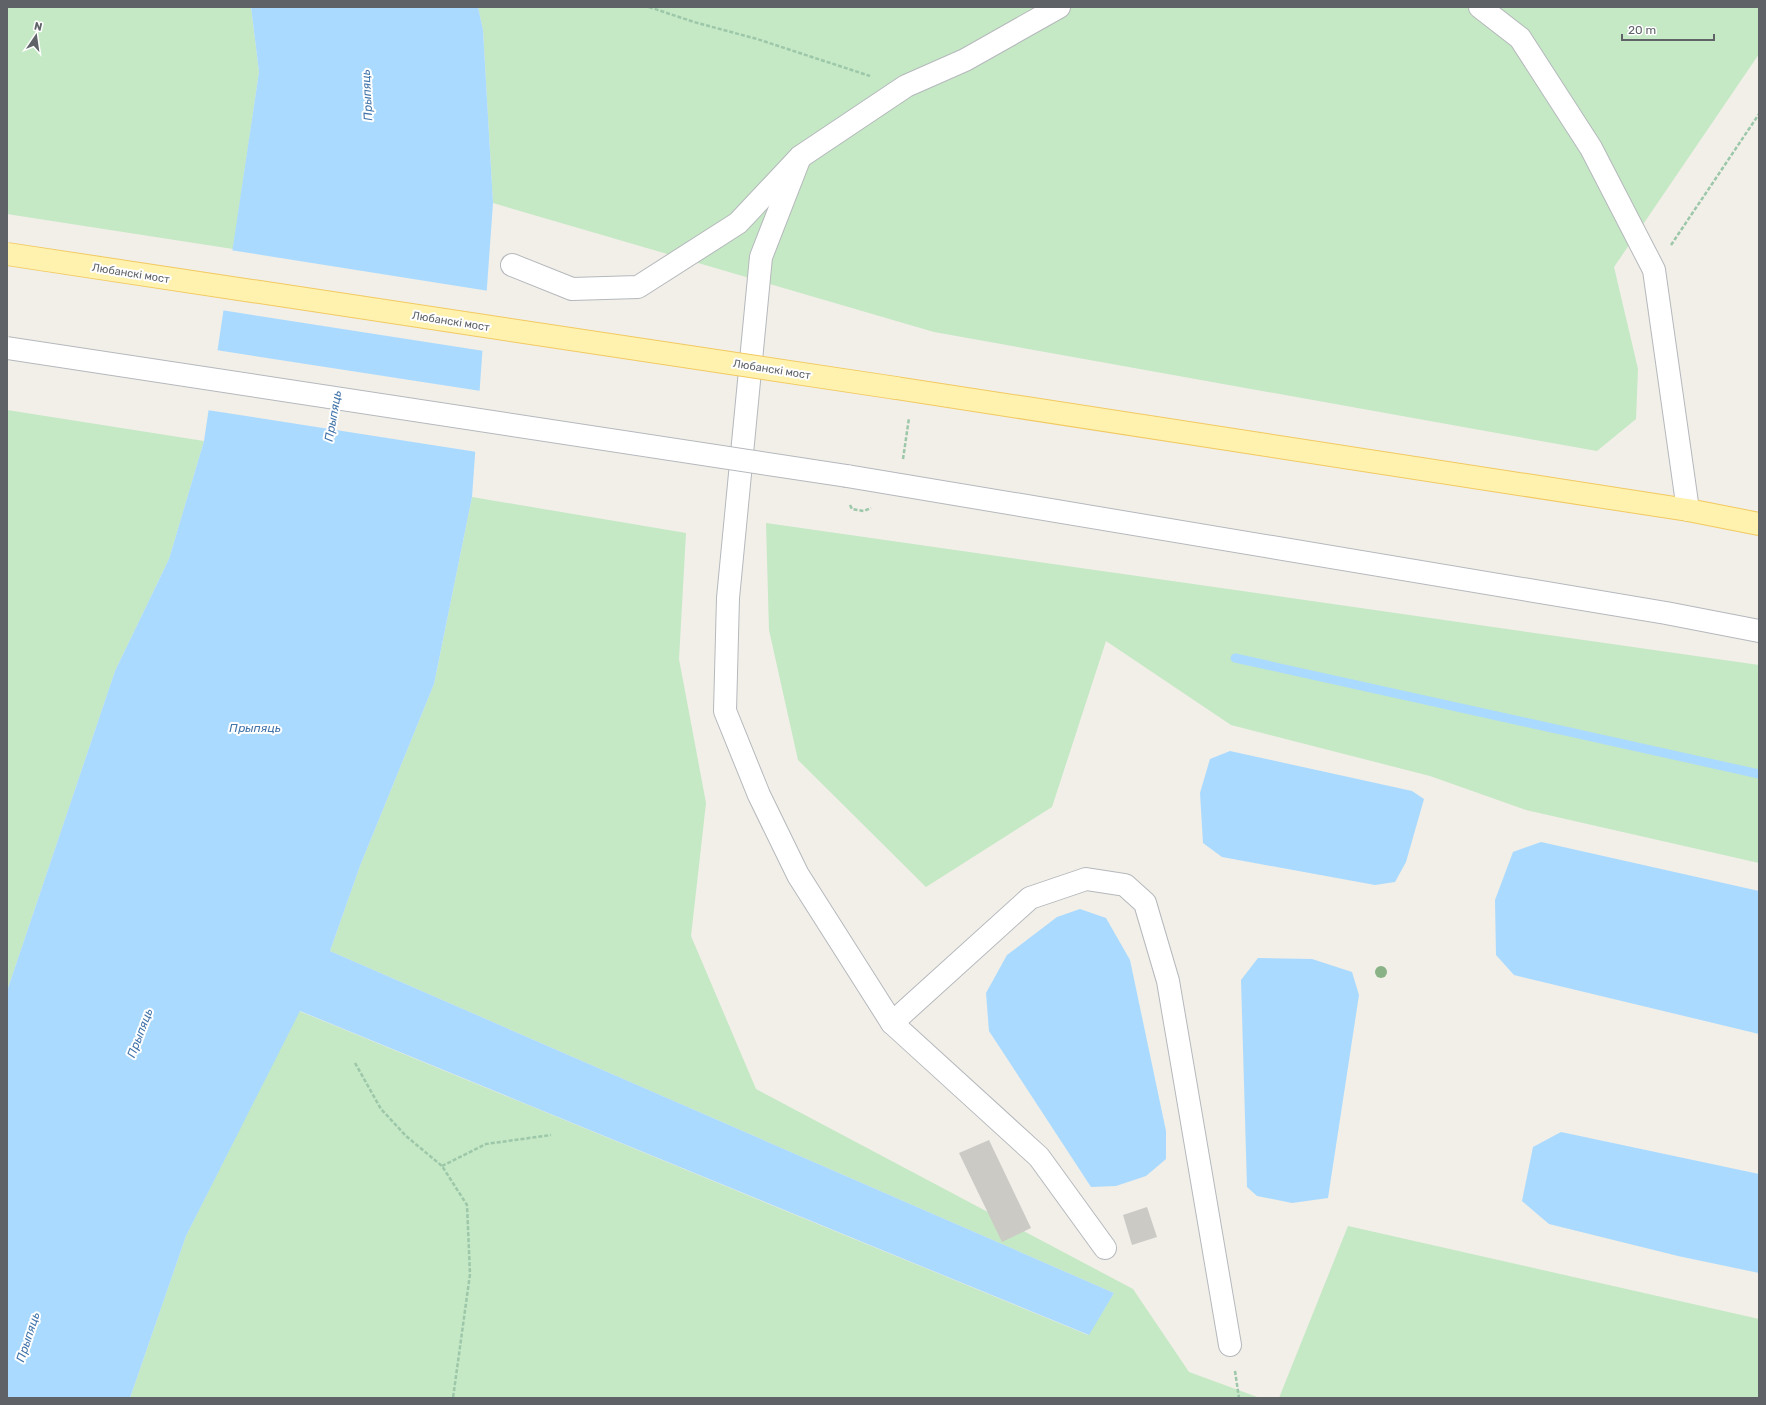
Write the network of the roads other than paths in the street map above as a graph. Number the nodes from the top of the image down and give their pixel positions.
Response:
1 (1059, 7) edge
2 (1480, 7) edge
3 (800, 157) junction
4 (7, 254) edge
5 (512, 265) dead end
6 (7, 348) edge
7 (1688, 510) junction
8 (1759, 524) edge
9 (1759, 631) edge
10 (892, 1023) junction
11 (1105, 1248) dead end
12 (1230, 1346) dead end

1 - 3 lane
2 - 7 lane
3 - 5 lane
3 - 10 lane
4 - 7 main road, Любанскі мост, bridge
6 - 9 lane, bridge
7 - 8 main road, Любанскі мост
10 - 11 lane
10 - 12 lane

